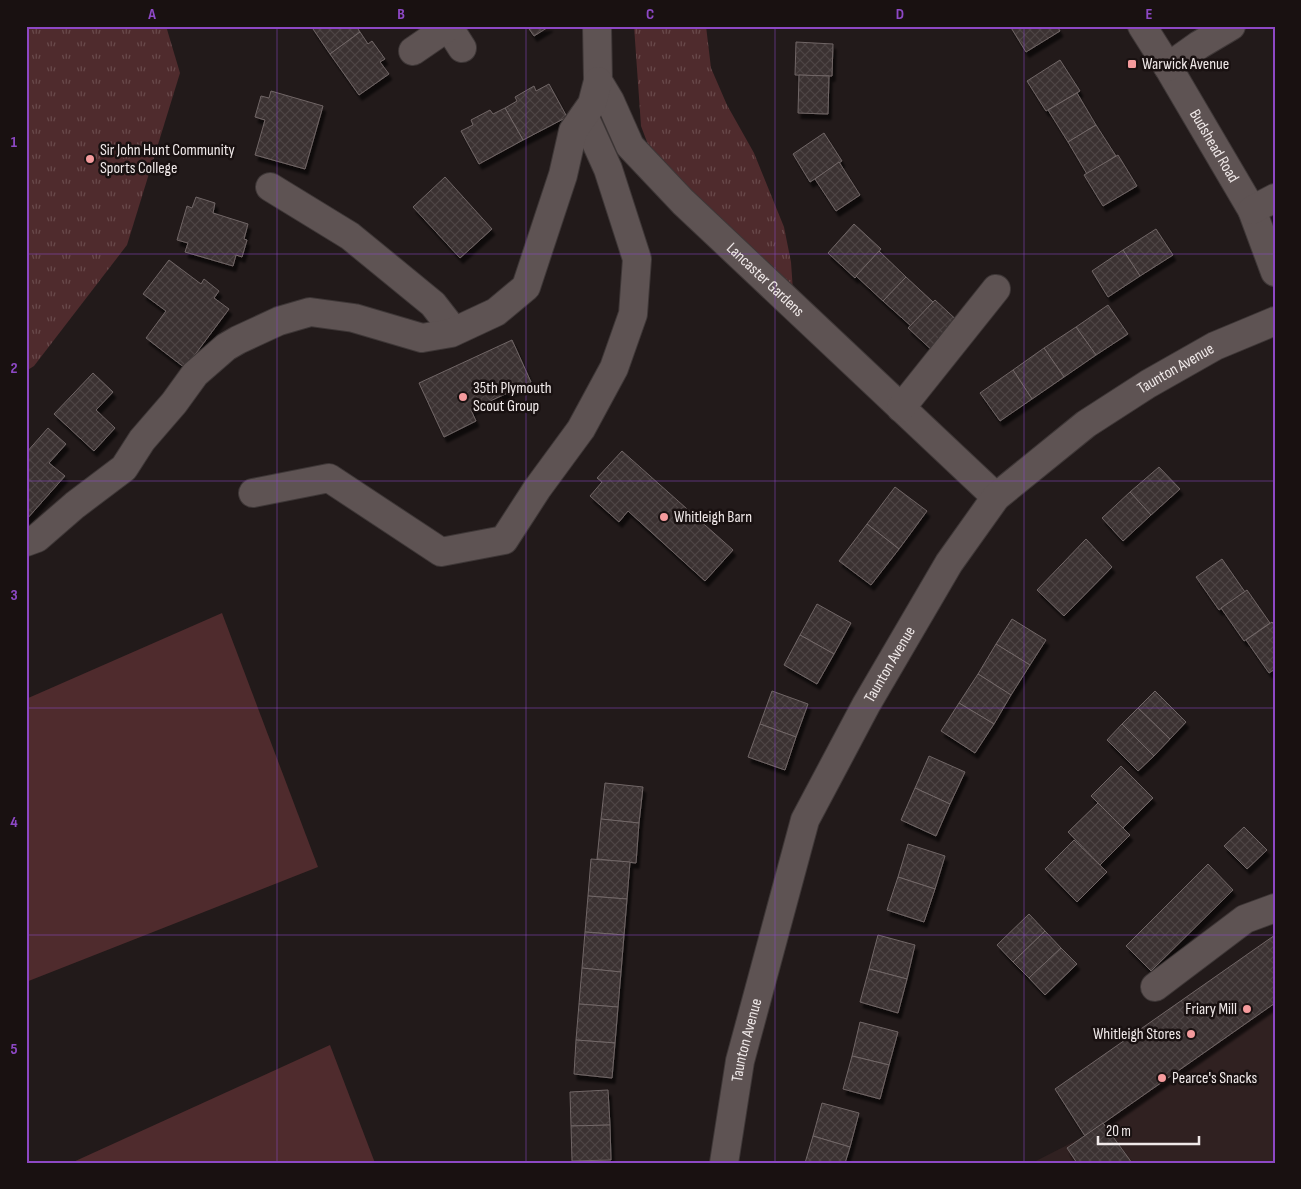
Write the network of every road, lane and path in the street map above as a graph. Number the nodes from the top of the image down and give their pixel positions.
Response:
1 (597, 26) edge
2 (1142, 26) edge
3 (1231, 26) edge
4 (453, 34) edge
5 (413, 51) dead end
6 (1168, 66) junction
7 (598, 81) junction
8 (584, 116) junction
9 (270, 187) dead end
10 (1264, 204) edge
11 (1275, 272) edge
12 (996, 288) dead end
13 (1275, 321) edge
14 (454, 331) junction
15 (901, 408) junction
16 (253, 493) dead end
17 (996, 497) junction
18 (26, 542) edge
19 (1275, 908) edge
20 (1155, 987) dead end
21 (724, 1163) edge

1 - 7 street, Lancaster Gardens
2 - 6 street, Budshead Road
3 - 6 street
4 - 5 street
6 - 10 street, Budshead Road
7 - 8 street
7 - 15 street, Lancaster Gardens
8 - 14 street
8 - 16 street
9 - 14 street
10 - 11 street, Budshead Road
12 - 15 street
13 - 17 street, Taunton Avenue
14 - 18 street
15 - 17 street, Lancaster Gardens
17 - 21 street, Taunton Avenue
19 - 20 street

